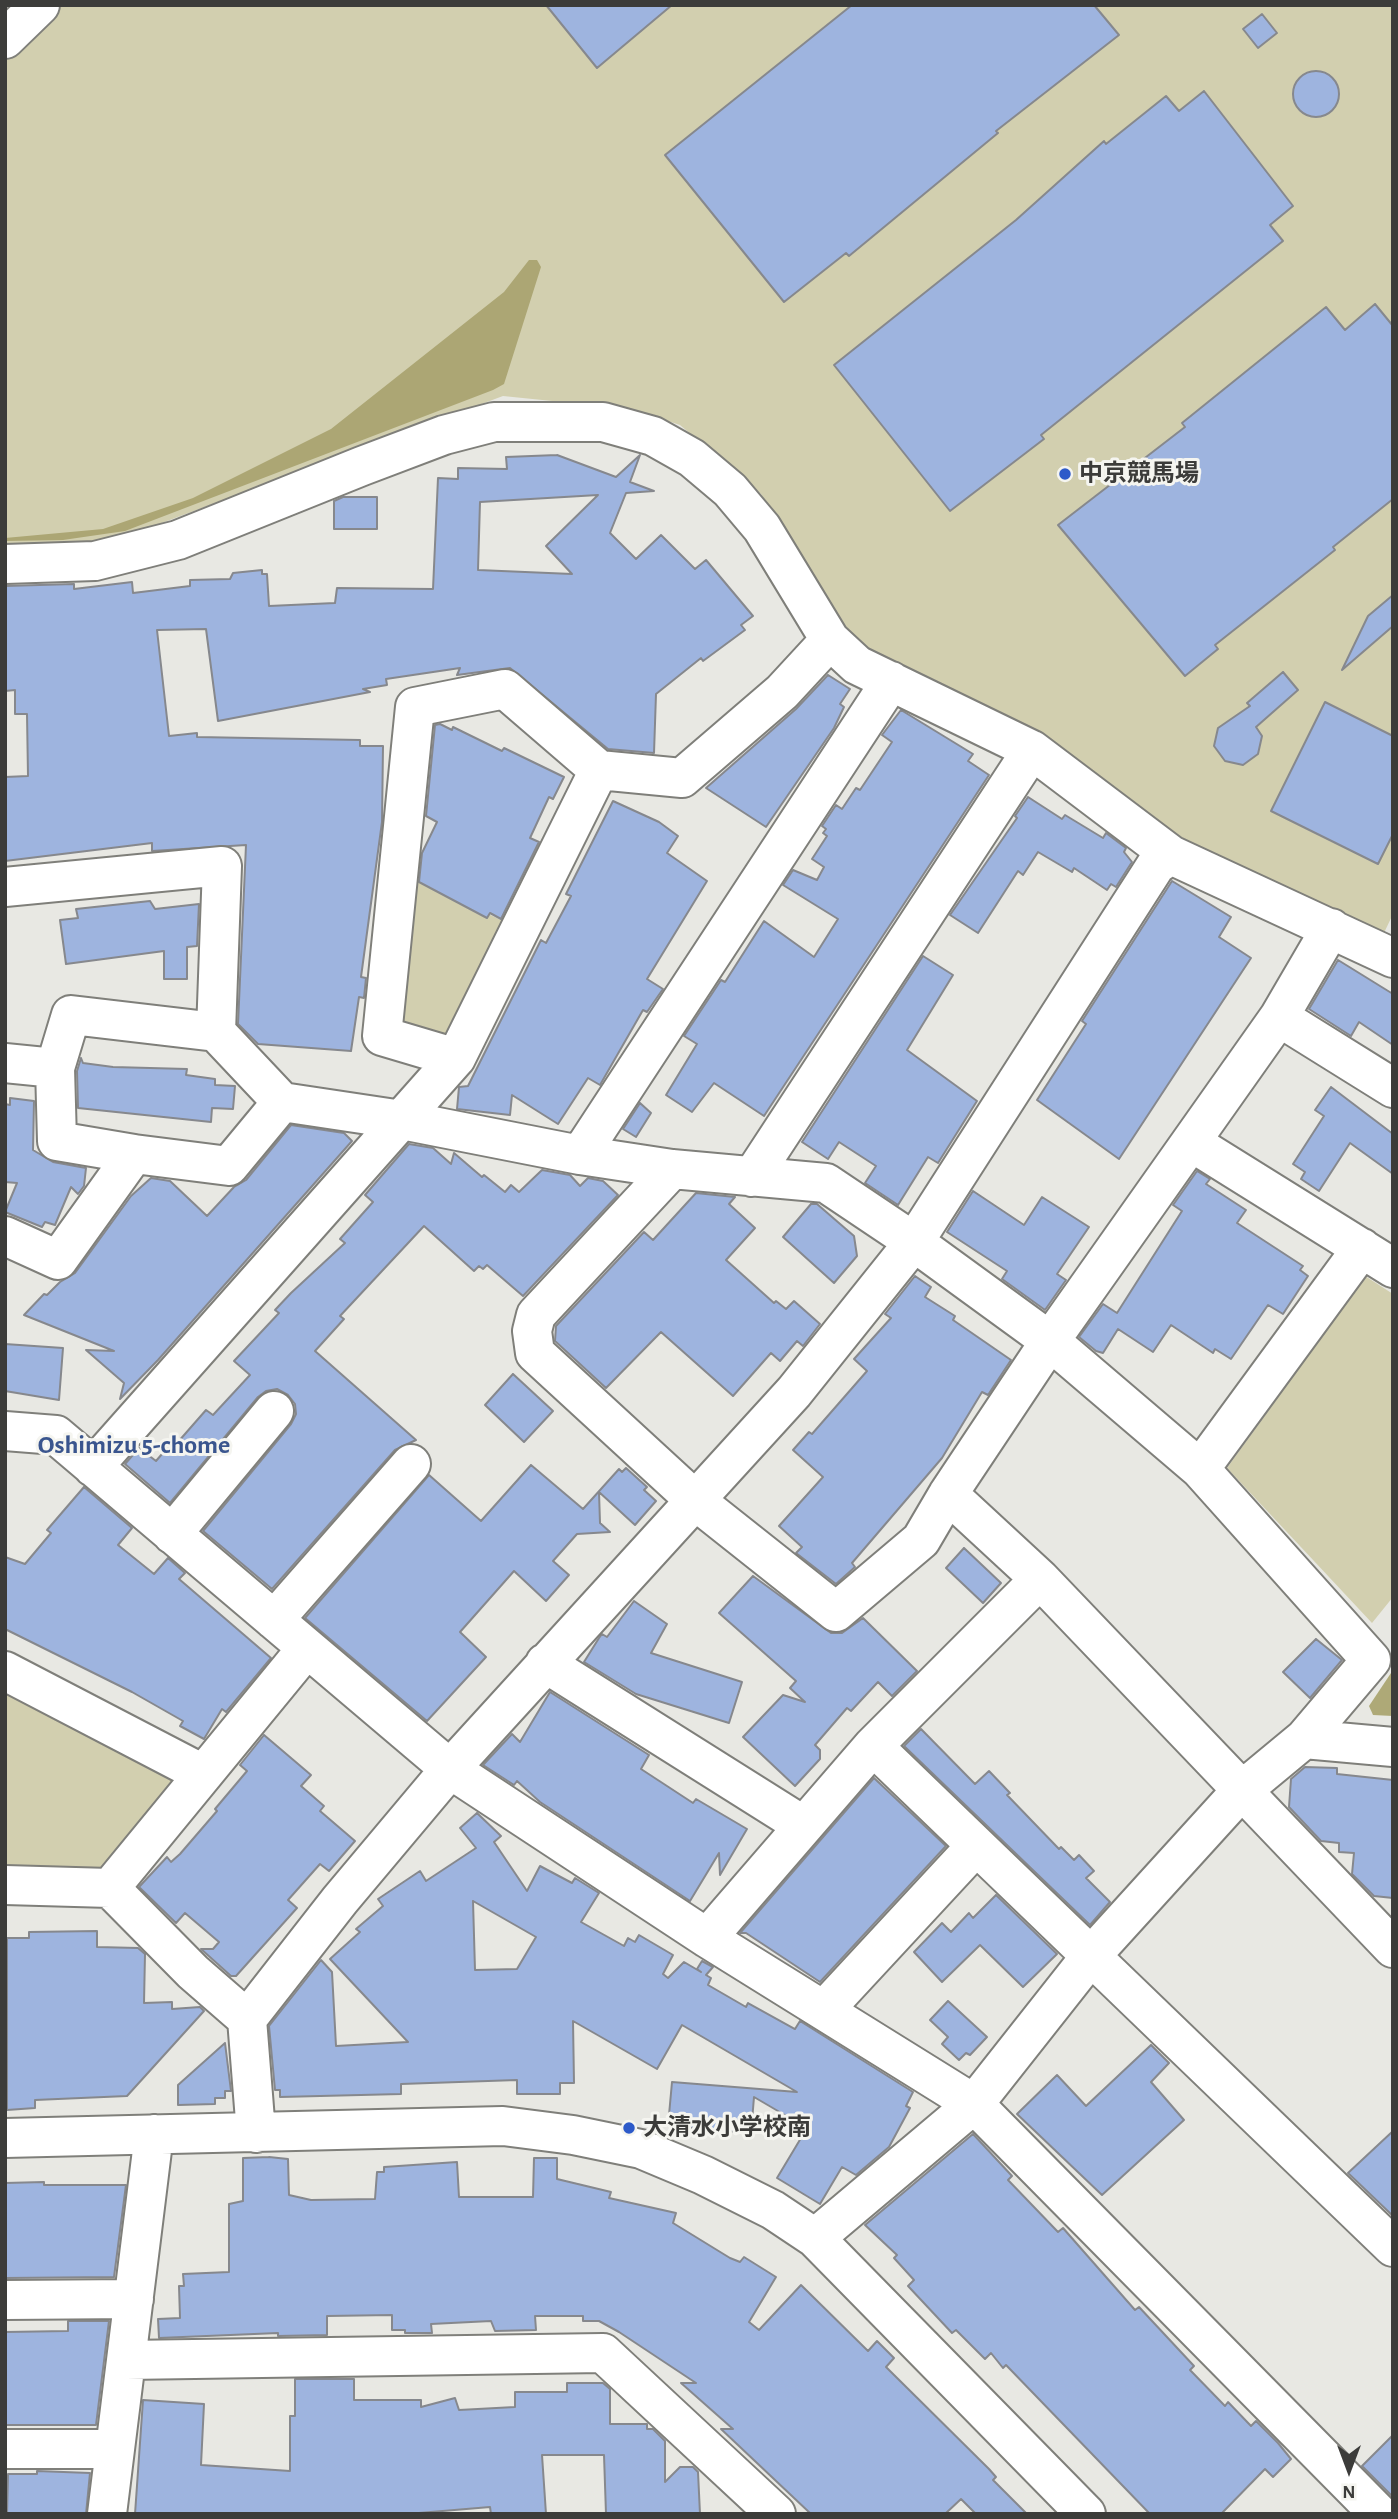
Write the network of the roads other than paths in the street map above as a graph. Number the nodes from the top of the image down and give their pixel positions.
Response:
1 (40, 5) edge
2 (5, 39) edge
3 (5, 564) edge
4 (830, 640) junction
5 (891, 681) junction
6 (1032, 750) junction
7 (599, 771) junction
8 (1171, 855) junction
9 (5, 887) edge
10 (1331, 928) junction
11 (1393, 958) edge
12 (1279, 1017) junction
13 (216, 1032) junction
14 (456, 1058) junction
15 (5, 1063) edge
16 (55, 1068) junction
17 (1393, 1088) edge
18 (282, 1102) junction
19 (402, 1120) junction
20 (1191, 1142) junction
21 (134, 1154) junction
22 (580, 1155) junction
23 (672, 1169) junction
24 (752, 1177) junction
25 (5, 1236) edge
26 (914, 1242) junction
27 (1378, 1258) edge
28 (1050, 1341) junction
29 (274, 1411) dead end
30 (5, 1431) edge
31 (411, 1464) dead end
32 (93, 1467) junction
33 (1200, 1469) junction
34 (948, 1494) junction
35 (696, 1501) junction
36 (172, 1534) junction
37 (1040, 1579) junction
38 (274, 1620) junction
39 (307, 1648) junction
40 (545, 1663) junction
41 (5, 1671) edge
42 (1304, 1739) junction
43 (873, 1746) junction
44 (1393, 1747) edge
45 (450, 1769) junction
46 (203, 1774) junction
47 (1240, 1792) junction
48 (804, 1826) junction
49 (976, 1846) junction
50 (5, 1885) edge
51 (110, 1888) junction
52 (707, 1938) junction
53 (1393, 1948) edge
54 (1090, 1957) junction
55 (824, 2010) junction
56 (247, 2019) junction
57 (974, 2104) junction
58 (256, 2133) junction
59 (155, 2134) junction
60 (5, 2138) edge
61 (815, 2238) junction
62 (1393, 2247) edge
63 (134, 2299) junction
64 (5, 2300) edge
65 (125, 2360) junction
66 (5, 2449) edge
67 (113, 2449) junction
68 (107, 2514) edge
69 (776, 2514) edge
70 (1086, 2514) edge
71 (1378, 2514) edge

1 - 2 street
3 - 4 street
4 - 5 street
4 - 7 street
5 - 6 street
5 - 22 street
6 - 8 street
6 - 24 street
7 - 14 street
7 - 14 street
8 - 10 street
8 - 26 street
9 - 13 street
10 - 11 street
10 - 12 street
12 - 17 street
12 - 20 street
13 - 16 street
13 - 18 street
14 - 19 street
15 - 16 street
16 - 21 street
18 - 19 street
18 - 21 street
19 - 22 street
19 - 32 street
20 - 27 street
20 - 28 street
21 - 25 street
22 - 23 street
23 - 24 street
23 - 35 street
24 - 26 street
26 - 28 street
26 - 35 street
27 - 33 street
28 - 33 street
28 - 34 street
29 - 36 street
30 - 32 street
31 - 38 street
32 - 36 street
33 - 42 street
34 - 35 street
34 - 37 street
35 - 40 street
36 - 38 street
37 - 43 street
37 - 47 street
38 - 39 street
39 - 45 street
39 - 46 street
40 - 45 street
40 - 48 street
41 - 46 street
42 - 44 street
42 - 47 street
43 - 48 street
43 - 49 street
45 - 52 street
45 - 56 street
46 - 51 street
47 - 53 street
47 - 54 street
48 - 52 street
49 - 54 street
49 - 55 street
50 - 51 street
51 - 56 street
52 - 55 street
54 - 57 street
54 - 62 street
55 - 57 street
56 - 58 street
57 - 61 street
57 - 71 street
58 - 59 street
58 - 61 street
59 - 60 street
59 - 63 street
61 - 70 street
63 - 64 street
63 - 65 street
65 - 67 street
65 - 69 street
66 - 67 street
67 - 68 street

